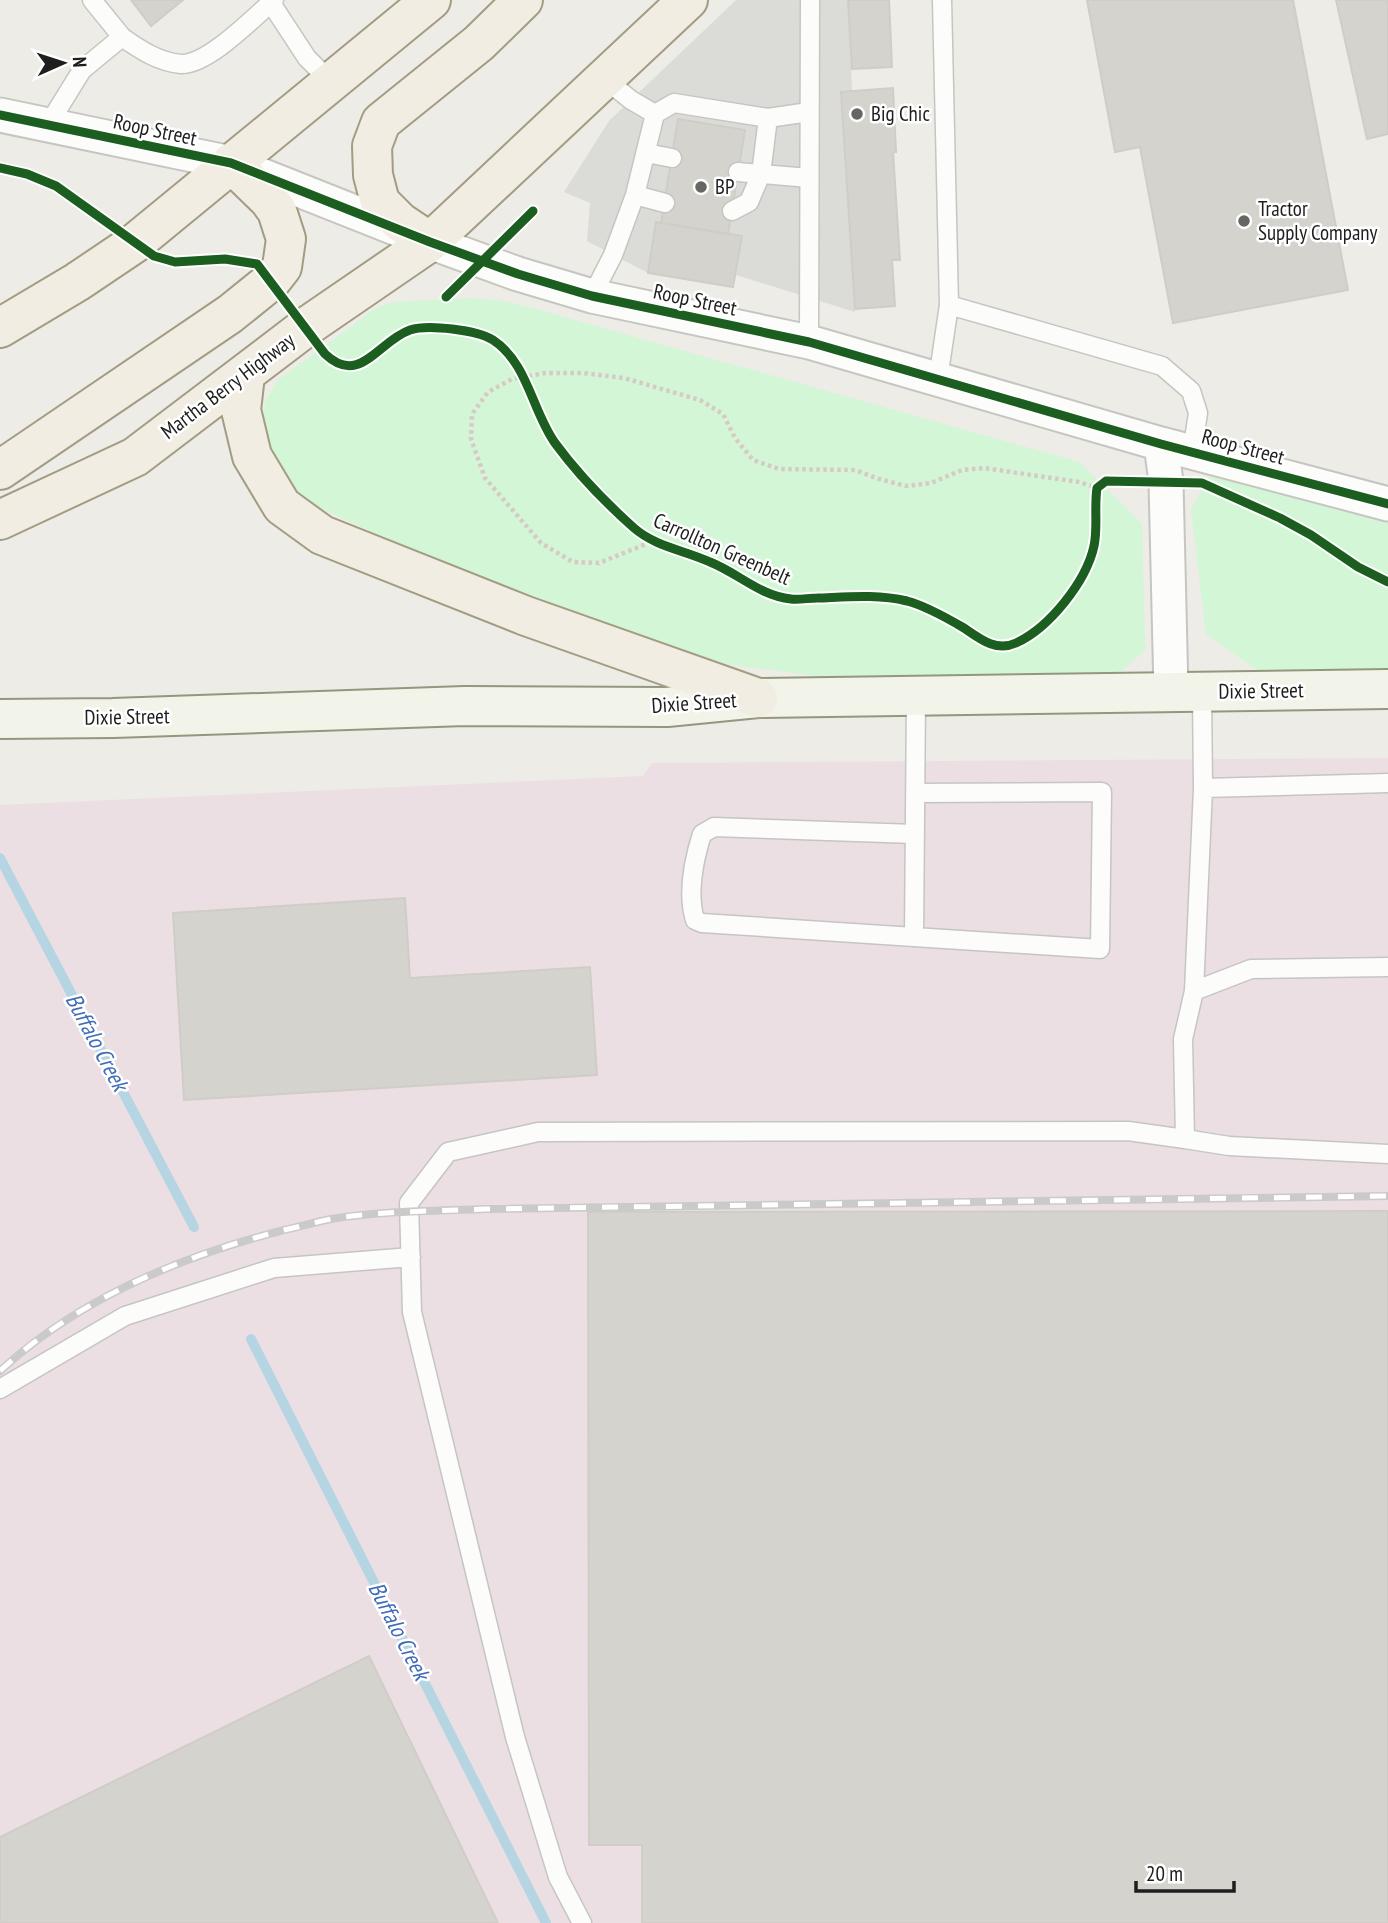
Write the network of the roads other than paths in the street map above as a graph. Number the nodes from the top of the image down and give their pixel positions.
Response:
1 (92, 0) edge
2 (431, 0) edge
3 (523, 0) edge
4 (688, 0) edge
5 (810, 0) edge
6 (942, 0) edge
7 (271, 1) edge
8 (122, 37) junction
9 (605, 79) junction
10 (331, 82) junction
11 (809, 111) junction
12 (655, 114) junction
13 (0, 115) edge
14 (768, 118) junction
15 (48, 125) junction
16 (646, 152) junction
17 (672, 158) dead end
18 (231, 163) junction
19 (738, 172) dead end
20 (761, 174) junction
21 (809, 178) junction
22 (635, 195) junction
23 (665, 203) dead end
24 (732, 211) dead end
25 (430, 242) junction
26 (592, 296) junction
27 (949, 306) junction
28 (0, 328) edge
29 (809, 342) junction
30 (245, 375) junction
31 (938, 379) junction
32 (1177, 448) junction
33 (0, 470) edge
34 (1388, 504) edge
35 (0, 520) edge
36 (1388, 689) edge
37 (1186, 692) junction
38 (916, 696) junction
39 (758, 698) junction
40 (0, 719) edge
41 (1388, 783) edge
42 (1203, 788) junction
43 (915, 793) junction
44 (915, 834) junction
45 (914, 937) junction
46 (1388, 967) edge
47 (1194, 991) junction
48 (1185, 1139) junction
49 (1388, 1154) edge
50 (411, 1257) junction
51 (0, 1389) edge
52 (582, 1923) edge

1 - 8 lane
2 - 10 main road
3 - 25 main road
4 - 9 main road, Martha Berry Highway
5 - 11 lane
6 - 27 lane
7 - 8 lane
7 - 10 lane
8 - 15 lane
9 - 12 lane
9 - 25 main road, Martha Berry Highway
10 - 18 main road
11 - 14 lane
11 - 21 lane
12 - 14 lane
12 - 16 lane
13 - 15 street, Roop Street
14 - 20 lane
15 - 18 street, Roop Street
16 - 17 lane
16 - 22 lane
18 - 25 street, Roop Street
18 - 28 main road
18 - 33 main road
19 - 20 lane
20 - 21 lane
20 - 24 lane
21 - 29 lane
22 - 23 lane
22 - 26 lane
25 - 26 street, Roop Street
25 - 30 main road, Martha Berry Highway
26 - 29 street, Roop Street
27 - 31 lane
27 - 32 lane
29 - 31 street, Roop Street
30 - 35 main road, Martha Berry Highway
30 - 39 main road
31 - 32 street, Roop Street
32 - 34 street, Roop Street
32 - 37 street
36 - 37 street, Dixie Street
37 - 38 street, Dixie Street
37 - 42 lane
38 - 39 street, Dixie Street
38 - 43 lane
39 - 40 street, Dixie Street
41 - 42 lane
42 - 47 lane
43 - 44 lane
43 - 45 lane
44 - 45 lane
44 - 45 lane
46 - 47 lane
47 - 48 lane
48 - 49 lane
48 - 50 lane
50 - 51 lane
50 - 52 lane

